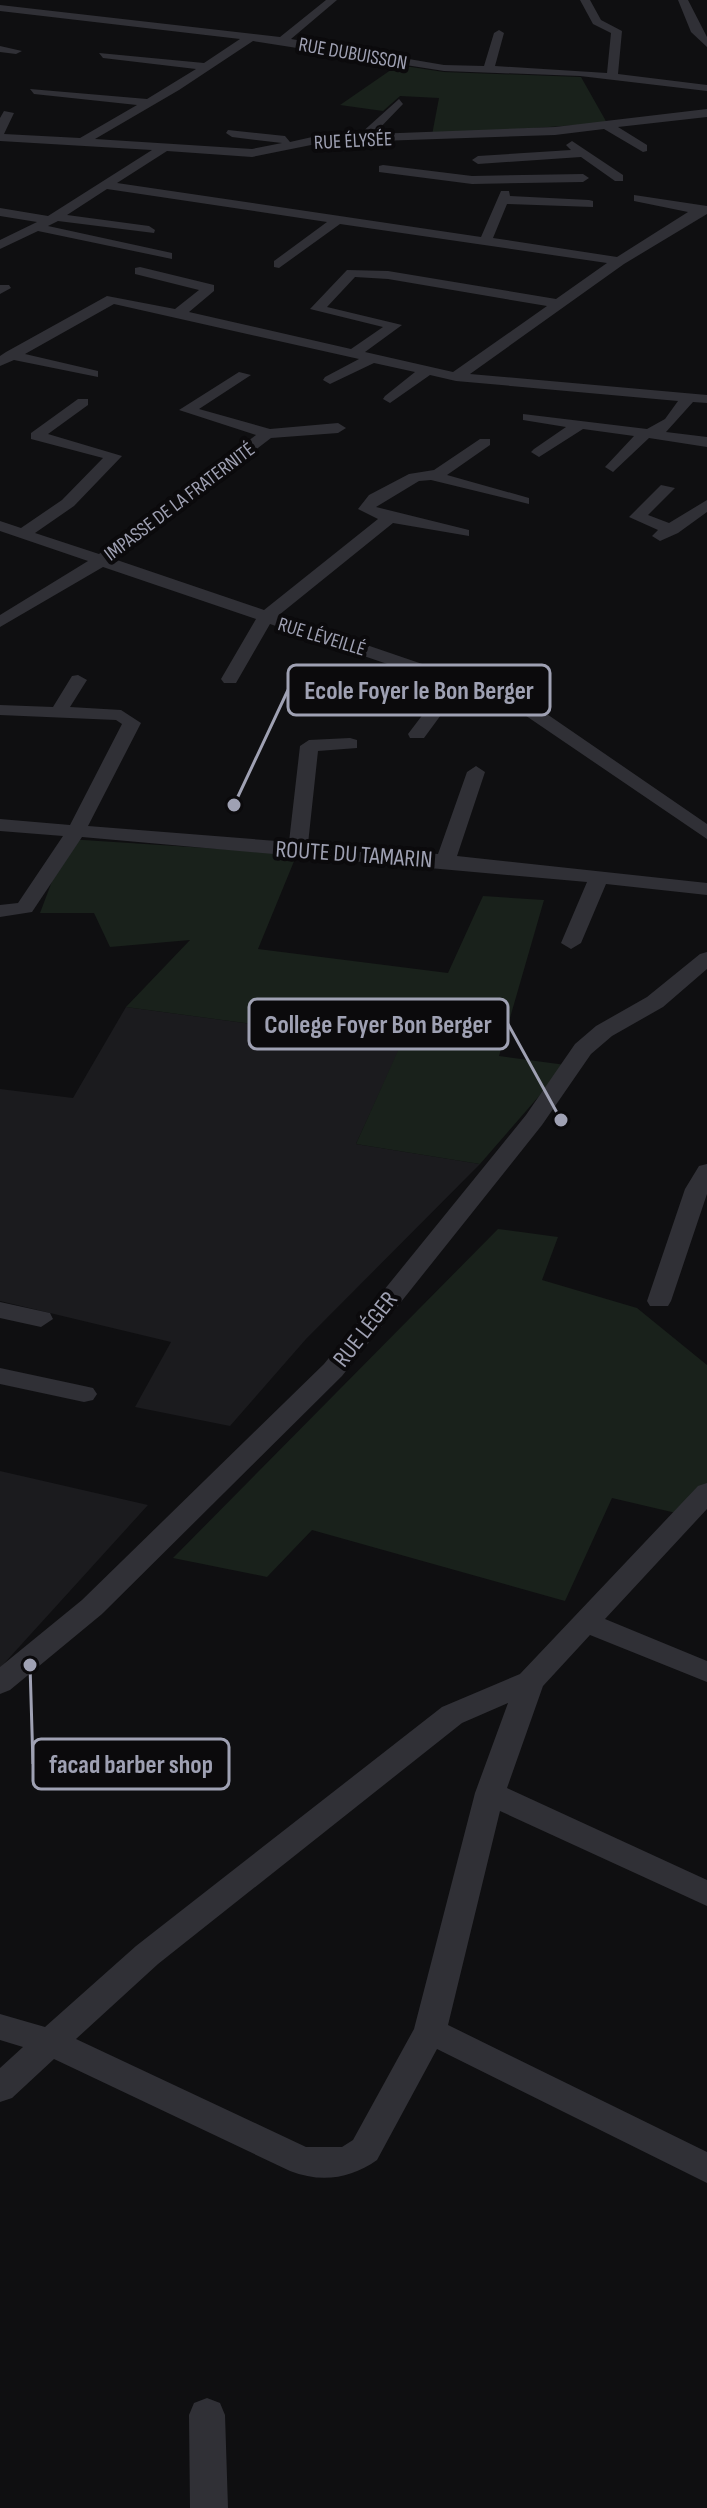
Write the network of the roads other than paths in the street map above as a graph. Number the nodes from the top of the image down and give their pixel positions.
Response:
1 (332, 0) edge
2 (585, 0) edge
3 (683, 0) edge
4 (0, 8) edge
5 (499, 33) dead end
6 (251, 37) junction
7 (282, 41) junction
8 (707, 44) edge
9 (0, 49) edge
10 (16, 51) dead end
11 (103, 55) dead end
12 (207, 67) junction
13 (488, 70) junction
14 (612, 77) junction
15 (707, 88) edge
16 (34, 91) dead end
17 (399, 102) dead end
18 (149, 103) junction
19 (8, 113) dead end
20 (707, 113) edge
21 (608, 126) junction
22 (555, 131) junction
23 (232, 133) dead end
24 (0, 134) edge
25 (411, 138) junction
26 (362, 139) junction
27 (85, 140) junction
28 (303, 143) junction
29 (643, 148) dead end
30 (162, 149) junction
31 (583, 153) junction
32 (392, 158) junction
33 (478, 160) dead end
34 (583, 178) dead end
35 (619, 178) dead end
36 (370, 183) dead end
37 (104, 185) junction
38 (638, 198) dead end
39 (589, 204) dead end
40 (704, 210) edge
41 (0, 212) edge
42 (52, 219) junction
43 (337, 220) junction
44 (36, 227) junction
45 (149, 230) dead end
46 (485, 242) junction
47 (0, 245) edge
48 (619, 261) junction
49 (279, 264) dead end
50 (125, 283) junction
51 (559, 304) junction
52 (177, 315) junction
53 (352, 355) junction
54 (6, 358) edge
55 (370, 359) junction
56 (426, 371) junction
57 (93, 374) dead end
58 (244, 375) dead end
59 (456, 377) junction
60 (330, 380) dead end
61 (689, 397) junction
62 (390, 399) dead end
63 (707, 399) edge
64 (83, 402) dead end
65 (528, 417) dead end
66 (580, 424) junction
67 (338, 428) dead end
68 (265, 434) junction
69 (645, 434) junction
70 (485, 442) dead end
71 (707, 442) edge
72 (539, 452) dead end
73 (613, 467) dead end
74 (435, 476) junction
75 (667, 488) dead end
76 (523, 501) dead end
77 (707, 505) edge
78 (390, 518) junction
79 (0, 526) edge
80 (463, 533) dead end
81 (22, 534) junction
82 (98, 561) junction
83 (265, 618) junction
84 (1, 622) edge
85 (230, 679) dead end
86 (78, 680) dead end
87 (458, 680) junction
88 (0, 710) edge
89 (59, 711) junction
90 (417, 734) dead end
91 (350, 744) dead end
92 (476, 772) dead end
93 (0, 825) edge
94 (75, 833) junction
95 (707, 833) edge
96 (298, 850) junction
97 (446, 861) junction
98 (599, 877) junction
99 (707, 889) edge
100 (0, 911) edge
101 (571, 943) dead end
102 (707, 958) edge
103 (697, 981) edge
104 (707, 1171) edge
105 (659, 1301) dead end
106 (0, 1310) edge
107 (41, 1319) dead end
108 (0, 1376) edge
109 (84, 1394) dead end
110 (707, 1492) edge
111 (585, 1622) junction
112 (707, 1672) edge
113 (530, 1681) junction
114 (0, 1683) edge
115 (490, 1793) junction
116 (707, 1894) edge
117 (0, 2027) edge
118 (430, 2031) junction
119 (49, 2042) junction
120 (0, 2088) edge
121 (707, 2168) edge
122 (207, 2415) dead end
123 (209, 2508) edge

1 - 7 street
2 - 14 street
3 - 8 street
4 - 6 street, RUE DUBUISSON
5 - 13 street
6 - 7 street, RUE DUBUISSON
6 - 12 street
7 - 13 street, RUE DUBUISSON
9 - 10 street
11 - 12 street
12 - 18 street
13 - 14 street, RUE DUBUISSON
14 - 15 street, RUE DUBUISSON
16 - 18 street
17 - 26 street
18 - 27 street
19 - 24 street
20 - 21 street, RUE ÉLYSÉE
21 - 22 street, RUE ÉLYSÉE
21 - 29 street
22 - 25 street, RUE ÉLYSÉE
22 - 31 street
23 - 28 street
24 - 27 street, RUE ÉLYSÉE
25 - 26 street, RUE ÉLYSÉE
25 - 32 street
26 - 28 street, RUE ÉLYSÉE
27 - 30 street, RUE ÉLYSÉE
28 - 30 street, RUE ÉLYSÉE
30 - 37 street
31 - 33 street
31 - 35 street
32 - 34 street
32 - 36 street
37 - 42 street
37 - 43 street
38 - 40 street
39 - 46 street
40 - 48 street
41 - 42 street
42 - 44 street
42 - 45 street
43 - 46 street
43 - 49 street
44 - 47 street
44 - 50 street
46 - 48 street
48 - 51 street
50 - 52 street
50 - 52 street
50 - 54 street
51 - 53 street
51 - 59 street
52 - 53 street
53 - 55 street
54 - 57 street
55 - 56 street
55 - 60 street
56 - 59 street
56 - 62 street
58 - 68 street, IMPASSE DE LA FRATERNITÉ
59 - 61 street
61 - 63 street
61 - 69 street
64 - 81 street
65 - 66 street
66 - 69 street
66 - 72 street
67 - 68 street
68 - 82 street, IMPASSE DE LA FRATERNITÉ
69 - 71 street
69 - 73 street
70 - 74 street
74 - 76 street
74 - 78 street
75 - 77 street
78 - 80 street
78 - 83 street
79 - 81 street, RUE LÉVEILLÉ
81 - 82 street, RUE LÉVEILLÉ
82 - 83 street, RUE LÉVEILLÉ
82 - 84 street, IMPASSE DE LA FRATERNITÉ
83 - 85 street
83 - 87 street, RUE LÉVEILLÉ
86 - 89 street
87 - 90 street
87 - 95 street, RUE LÉVEILLÉ
88 - 89 street
89 - 94 street
91 - 96 street
92 - 97 street
93 - 94 street, ROUTE DU TAMARIN
94 - 96 street, ROUTE DU TAMARIN
94 - 100 street
96 - 97 street, ROUTE DU TAMARIN
97 - 98 street, ROUTE DU TAMARIN
98 - 99 street, ROUTE DU TAMARIN
98 - 101 street
102 - 103 street, RUE LÉGER
103 - 114 street, RUE LÉGER
104 - 105 street
106 - 107 street
108 - 109 street
110 - 111 street
111 - 112 street
111 - 113 street
113 - 115 street
113 - 119 street
115 - 116 street
115 - 118 street
117 - 119 street
118 - 119 street
118 - 121 street
119 - 120 street
122 - 123 street

